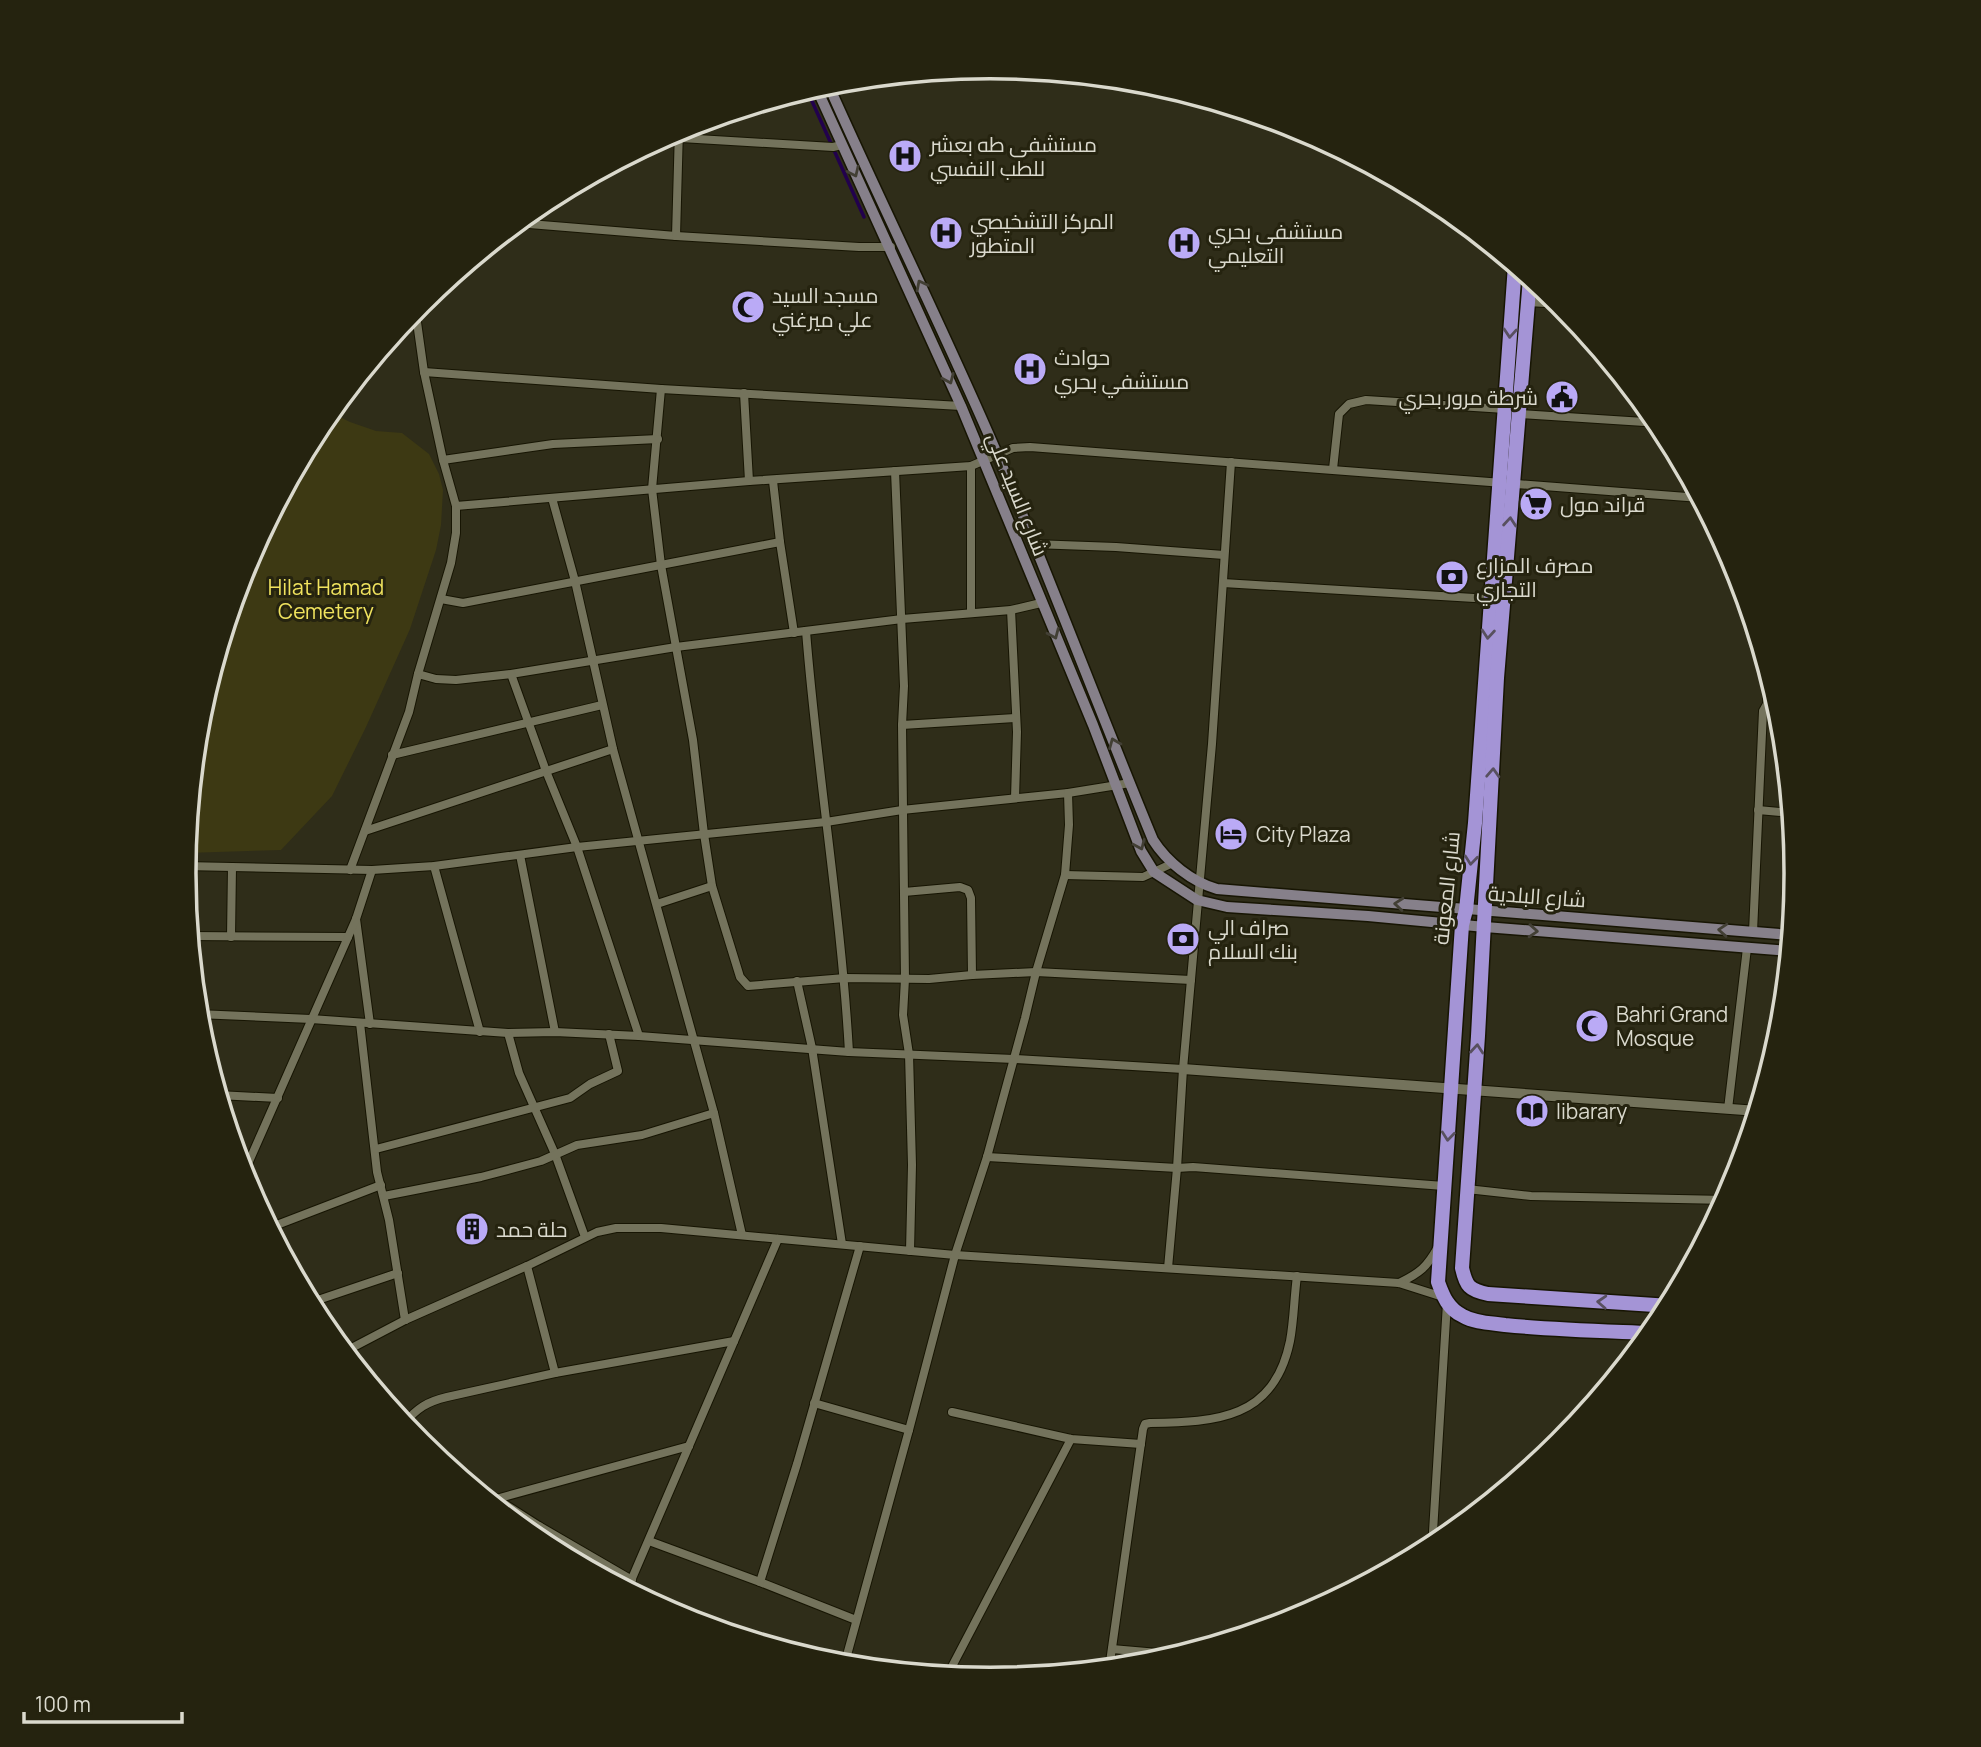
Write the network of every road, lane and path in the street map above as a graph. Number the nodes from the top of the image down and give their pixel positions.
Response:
1 (832, 95) edge
2 (821, 97) edge
3 (696, 136) edge
4 (679, 142) edge
5 (842, 145) junction
6 (533, 224) edge
7 (676, 236) junction
8 (895, 246) junction
9 (1515, 276) edge
10 (1529, 290) edge
11 (1528, 302) junction
12 (1543, 303) edge
13 (417, 324) edge
14 (424, 372) junction
15 (661, 389) junction
16 (744, 393) junction
17 (961, 406) junction
18 (1505, 409) junction
19 (1519, 414) junction
20 (1644, 422) edge
21 (658, 439) junction
22 (997, 454) junction
23 (443, 460) junction
24 (984, 462) junction
25 (1231, 462) junction
26 (971, 466) junction
27 (1333, 469) junction
28 (895, 471) junction
29 (749, 481) junction
30 (773, 481) junction
31 (1506, 483) junction
32 (652, 489) junction
33 (1690, 497) edge
34 (552, 498) junction
35 (456, 506) junction
36 (780, 541) junction
37 (1033, 544) junction
38 (1224, 555) junction
39 (661, 565) junction
40 (575, 581) junction
41 (1223, 583) junction
42 (441, 599) junction
43 (1491, 599) junction
44 (1041, 603) junction
45 (1011, 610) junction
46 (971, 612) junction
47 (902, 619) junction
48 (806, 632) junction
49 (794, 633) junction
50 (676, 647) junction
51 (592, 660) junction
52 (418, 674) junction
53 (512, 674) junction
54 (1767, 704) edge
55 (602, 705) junction
56 (1016, 718) junction
57 (529, 722) junction
58 (902, 725) junction
59 (613, 749) junction
60 (391, 755) junction
61 (546, 771) junction
62 (1130, 783) junction
63 (1117, 786) junction
64 (1068, 793) junction
65 (1016, 798) junction
66 (902, 810) junction
67 (1758, 810) junction
68 (1783, 812) edge
69 (827, 822) junction
70 (365, 831) junction
71 (704, 835) junction
72 (640, 841) junction
73 (577, 848) junction
74 (520, 855) junction
75 (1172, 863) junction
76 (196, 866) edge
77 (434, 866) junction
78 (232, 867) junction
79 (350, 870) junction
80 (372, 870) junction
81 (1154, 872) junction
82 (1065, 875) junction
83 (1199, 881) junction
84 (712, 886) junction
85 (904, 892) junction
86 (1197, 900) junction
87 (1370, 902) junction
88 (657, 904) junction
89 (1466, 910) junction
90 (1485, 912) junction
91 (1368, 916) junction
92 (356, 919) junction
93 (1462, 925) junction
94 (1485, 927) junction
95 (1753, 932) junction
96 (1783, 934) edge
97 (198, 936) edge
98 (231, 937) junction
99 (348, 937) junction
100 (1747, 948) junction
101 (1781, 950) edge
102 (1036, 972) junction
103 (972, 975) junction
104 (845, 978) junction
105 (905, 979) junction
106 (1191, 980) junction
107 (797, 981) junction
108 (209, 1015) edge
109 (311, 1019) junction
110 (360, 1023) junction
111 (370, 1024) junction
112 (480, 1032) junction
113 (555, 1032) junction
114 (508, 1033) junction
115 (609, 1034) junction
116 (639, 1036) junction
117 (694, 1039) junction
118 (811, 1048) junction
119 (849, 1052) junction
120 (909, 1054) junction
121 (1014, 1059) junction
122 (1183, 1069) junction
123 (1452, 1090) junction
124 (1474, 1091) junction
125 (228, 1095) edge
126 (278, 1098) junction
127 (533, 1108) junction
128 (1728, 1109) junction
129 (1749, 1110) edge
130 (714, 1113) junction
131 (376, 1149) junction
132 (555, 1154) junction
133 (987, 1157) junction
134 (250, 1161) edge
135 (1177, 1168) junction
136 (381, 1185) junction
137 (1444, 1186) junction
138 (1467, 1189) junction
139 (384, 1196) junction
140 (1715, 1200) edge
141 (278, 1225) edge
142 (743, 1235) junction
143 (585, 1237) junction
144 (778, 1239) junction
145 (1441, 1241) junction
146 (842, 1244) junction
147 (860, 1246) junction
148 (910, 1251) junction
149 (955, 1255) junction
150 (527, 1266) junction
151 (1168, 1268) junction
152 (398, 1273) junction
153 (1297, 1276) junction
154 (1399, 1283) junction
155 (320, 1299) edge
156 (1445, 1300) junction
157 (1657, 1305) edge
158 (405, 1320) junction
159 (1638, 1333) edge
160 (734, 1341) junction
161 (353, 1347) edge
162 (555, 1373) junction
163 (814, 1403) junction
164 (952, 1412) dead end
165 (411, 1416) edge
166 (909, 1430) junction
167 (1071, 1439) junction
168 (1141, 1444) junction
169 (689, 1446) junction
170 (500, 1498) edge
171 (529, 1520) edge
172 (539, 1526) joint
173 (1433, 1533) edge
174 (649, 1541) junction
175 (632, 1580) joint
176 (760, 1582) junction
177 (856, 1620) junction
178 (1112, 1649) junction
179 (1149, 1652) edge
180 (847, 1655) edge
181 (1111, 1658) edge
182 (952, 1667) edge

1 - 8 main road, شارع السيد علي
2 - 5 main road, شارع السيد علي
3 - 5 street
4 - 7 street
5 -> 8 main road, شارع السيد علي
6 - 7 street
7 - 8 street
8 -> 17 main road, شارع السيد علي
22 -> 8 main road, شارع السيد علي
9 -> 18 highway, شارع المعونة
10 - 11 highway, شارع المعونة
11 - 12 street
11 - 19 highway, شارع المعونة
13 - 14 street
14 - 15 street
14 - 23 street
15 - 16 street
15 - 21 street
16 - 17 street
16 - 29 street
17 - 24 main road, شارع السيد علي
18 - 27 street
18 - 31 highway, شارع المعونة
19 - 20 street
19 - 31 highway, شارع المعونة
21 - 23 street
21 - 32 street
22 - 24 street
22 - 25 street
22 - 37 main road, شارع السيد علي
23 - 35 street
24 - 26 street
24 - 44 main road, شارع السيد علي
25 - 27 street
25 - 38 street
26 - 28 street
26 - 46 street
27 - 31 street
28 - 30 street
28 - 47 street
29 - 30 street
29 - 32 street
30 - 36 street
31 - 33 street
31 - 43 highway, شارع المعونة
90 -> 31 highway, شارع المعونة
32 - 34 street
32 - 39 street
34 - 35 street
34 - 40 street
35 - 42 street
36 - 39 street
36 - 49 street
37 - 38 street
62 -> 37 main road, شارع السيد علي
38 - 41 street
39 - 40 street
39 - 50 street
40 - 42 street
40 - 51 street
41 - 43 street
41 - 83 street
42 - 52 street
43 -> 89 highway, شارع المعونة
44 - 45 street
44 -> 63 main road, شارع السيد علي
45 - 46 street
45 - 56 street
46 - 47 street
47 - 48 street
47 - 58 street
48 - 49 street
48 - 69 street
49 - 50 street
50 - 51 street
50 - 71 street
51 - 53 street
51 - 55 street
52 - 53 street
52 - 60 street
53 - 57 street
54 - 67 street
55 - 57 street
55 - 59 street
56 - 58 street
56 - 65 street
57 - 60 street
57 - 61 street
58 - 66 street
59 - 61 street
59 - 72 street
60 - 70 street
61 - 70 street
61 - 73 street
62 - 63 street
62 - 75 main road, شارع السيد علي
63 - 64 street
63 -> 81 main road, شارع السيد علي
64 - 65 street
64 - 82 street
65 - 66 street
66 - 69 street
66 - 85 street
67 - 68 street
67 - 95 street
69 - 71 street
69 - 104 street
70 - 79 street
71 - 72 street
71 - 84 street
72 - 73 street
72 - 88 street
73 - 74 street
73 - 116 street
74 - 77 street
74 - 113 street
75 - 81 street
75 - 83 main road, شارع السيد علي
76 - 78 street
77 - 80 street
77 - 112 street
78 - 79 street
78 - 98 street
79 - 80 street
80 - 92 street
81 - 82 street
81 - 86 main road, شارع السيد علي
82 - 102 street
83 - 86 street
83 - 87 main road, شارع البلدية
84 - 88 street
84 - 107 street
85 - 103 street
85 - 105 street
86 - 91 main road, شارع البلدية
86 - 106 street
89 -> 87 main road, شارع البلدية
87 - 91 main road
88 - 117 street
89 - 90 main road, شارع البلدية
89 - 93 highway, شارع المعونة
90 - 94 highway, شارع المعونة
95 -> 90 main road, شارع البلدية
91 - 93 main road, شارع البلدية
92 - 99 street
92 - 111 street
93 - 94 main road, شارع البلدية
93 - 123 highway, شارع المعونة
94 -> 100 main road, شارع البلدية
124 -> 94 highway, شارع المعونة
95 - 96 main road, شارع البلدية
97 - 98 street
98 - 99 street
99 - 109 street
100 - 101 main road, شارع البلدية
100 - 128 street
102 - 103 street
102 - 106 street
102 - 121 street
103 - 105 street
104 - 105 street
104 - 107 street
104 - 119 street
105 - 120 street
106 - 122 street
107 - 118 street
108 - 109 street
109 - 110 street
109 - 126 street
110 - 111 street
110 - 131 street
111 - 112 street
112 - 114 street
113 - 114 street
113 - 115 street
114 - 127 street
115 - 116 street
115 - 127 street
116 - 117 street
117 - 118 street
117 - 130 street
118 - 119 street
118 - 146 street
119 - 120 street
120 - 121 street
120 - 148 street
121 - 122 street
121 - 133 street
122 - 123 street
122 - 135 street
123 - 124 street
123 -> 137 highway, شارع المعونة
124 - 128 street
124 - 138 highway, شارع المعونة
125 - 126 street
126 - 134 street
127 - 131 street
127 - 132 street
128 - 129 street
130 - 132 street
130 - 142 street
131 - 136 street
132 - 139 street
132 - 143 street
133 - 135 street
133 - 149 street
135 - 137 street
135 - 151 street
136 - 139 street
136 - 141 street
137 - 145 highway, شارع المعونة
138 - 140 street
157 -> 138 highway, شارع المعونة
139 - 152 street
142 - 143 street
142 - 144 street
143 - 150 street
144 - 146 street
144 - 160 street
145 - 154 street
145 - 156 highway, شارع المعونة
146 - 147 street
147 - 148 street
147 - 163 street
148 - 149 street
149 - 151 street
149 - 166 street
150 - 158 street
150 - 162 street
151 - 153 street
152 - 155 street
152 - 158 street
153 - 154 street
153 - 168 street
154 - 156 street
156 - 159 highway
156 - 173 street
158 - 161 street
160 - 162 street
160 - 169 street
162 - 165 street
163 - 166 street
163 - 176 street
164 - 167 street
166 - 177 street
167 - 168 street
167 - 182 street
168 - 178 street
169 - 170 street
169 - 174 street
171 - 172 street
172 - 175 street
174 - 175 street
174 - 176 street
176 - 177 street
177 - 180 street
178 - 179 street
178 - 181 street

